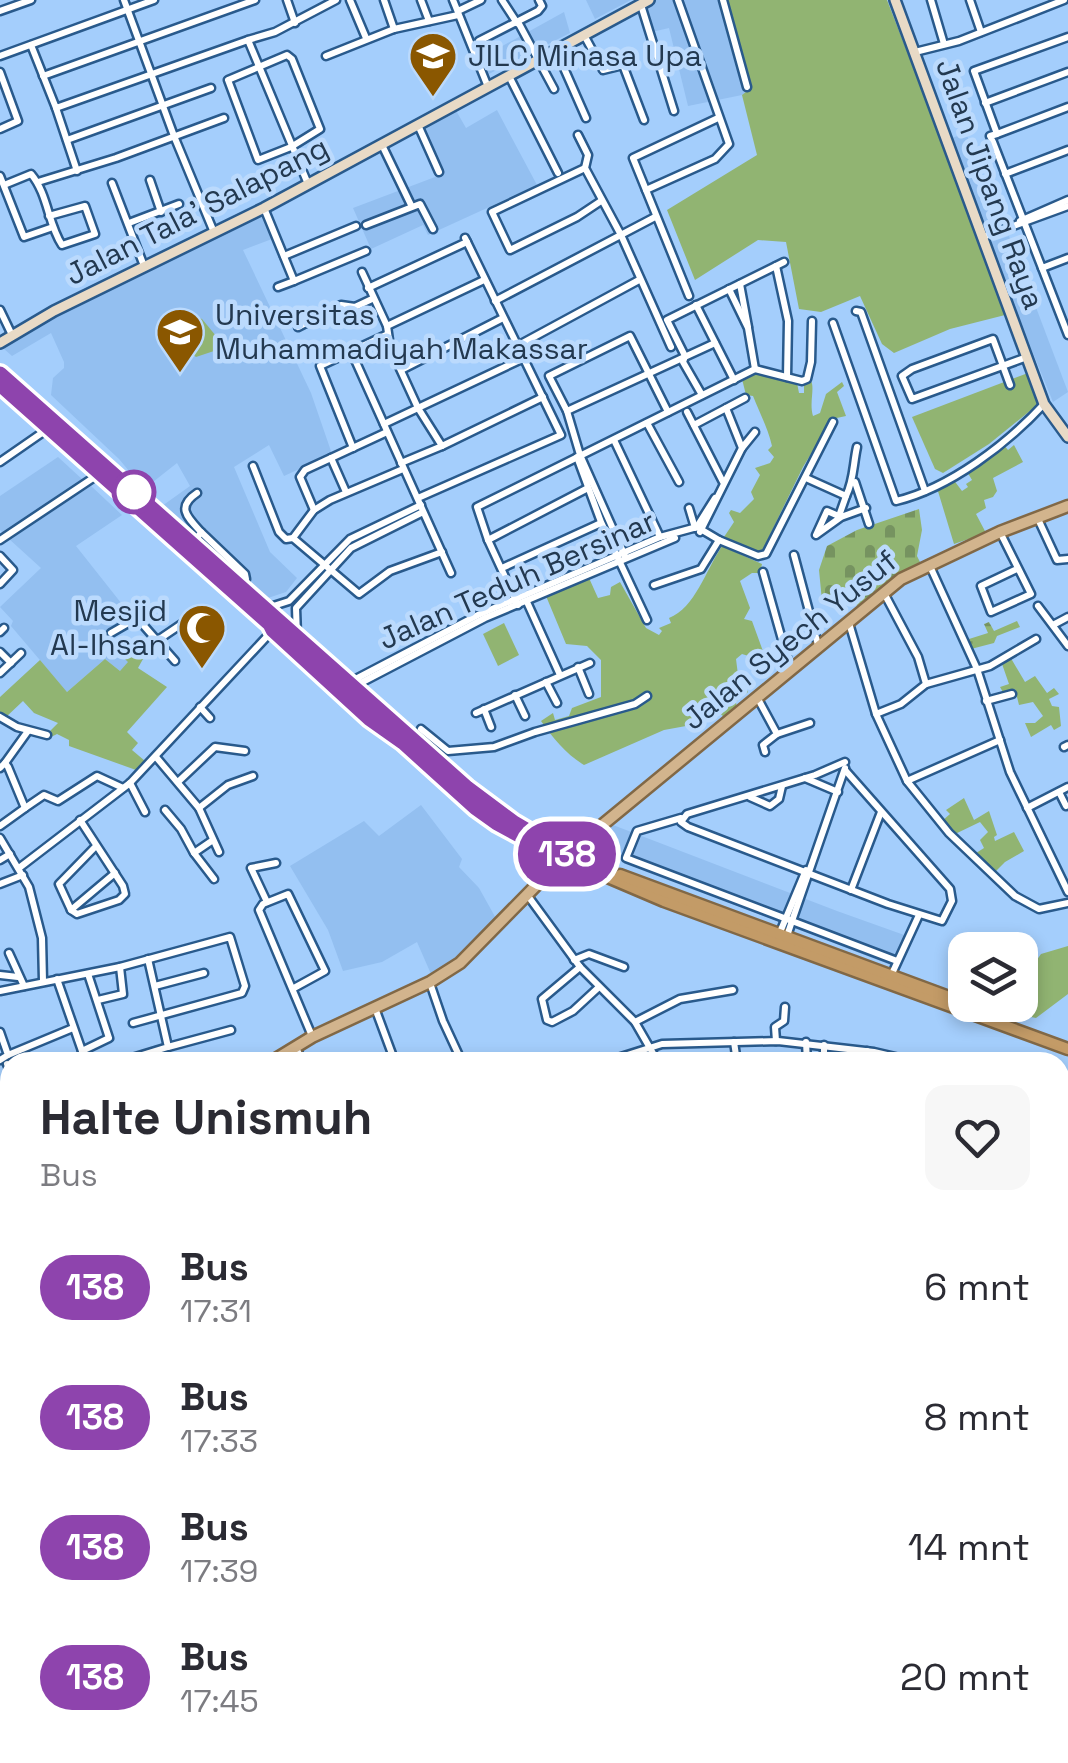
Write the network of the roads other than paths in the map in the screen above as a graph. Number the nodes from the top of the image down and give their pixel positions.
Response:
1 (30, 0) edge
2 (124, 0) edge
3 (154, 0) edge
4 (256, 0) edge
5 (287, 0) edge
6 (336, 0) edge
7 (350, 0) edge
8 (384, 0) edge
9 (421, 0) edge
10 (453, 0) edge
11 (481, 0) edge
12 (502, 0) edge
13 (539, 0) edge
14 (678, 0) edge
15 (722, 0) edge
16 (895, 0) edge
17 (931, 0) edge
18 (970, 0) edge
19 (1064, 0) edge
20 (645, 2) edge
21 (128, 9) junction
22 (0, 11) edge
23 (459, 13) junction
24 (429, 21) junction
25 (295, 22) junction
26 (517, 23) junction
27 (394, 29) junction
28 (981, 32) junction
29 (584, 35) junction
30 (1068, 37) edge
31 (366, 38) junction
32 (248, 40) junction
33 (478, 41) dead end
34 (139, 42) junction
35 (31, 44) junction
36 (944, 44) junction
37 (556, 50) junction
38 (915, 52) junction
39 (0, 56) edge
40 (326, 56) dead end
41 (538, 60) junction
42 (259, 65) junction
43 (0, 72) edge
44 (1068, 72) edge
45 (151, 74) junction
46 (43, 76) junction
47 (510, 76) junction
48 (488, 87) junction
49 (748, 87) dead end
50 (211, 88) dead end
51 (554, 89) dead end
52 (4, 92) edge
53 (986, 102) junction
54 (162, 105) junction
55 (1068, 107) edge
56 (56, 108) junction
57 (674, 112) dead end
58 (224, 118) dead end
59 (586, 118) dead end
60 (718, 118) junction
61 (644, 120) dead end
62 (418, 125) junction
63 (0, 129) edge
64 (992, 133) junction
65 (174, 136) junction
66 (578, 136) dead end
67 (67, 140) junction
68 (382, 145) junction
69 (291, 147) junction
70 (1068, 150) edge
71 (585, 168) junction
72 (77, 172) junction
73 (438, 172) dead end
74 (558, 173) dead end
75 (1004, 174) junction
76 (0, 176) edge
77 (150, 180) dead end
78 (38, 182) junction
79 (112, 183) dead end
80 (308, 184) junction
81 (4, 185) junction
82 (646, 190) junction
83 (601, 201) junction
84 (1068, 203) edge
85 (179, 204) dead end
86 (411, 206) junction
87 (264, 208) junction
88 (161, 212) junction
89 (49, 216) junction
90 (655, 218) junction
91 (1024, 221) junction
92 (128, 223) junction
93 (366, 225) dead end
94 (356, 226) dead end
95 (53, 227) junction
96 (433, 229) dead end
97 (213, 230) junction
98 (621, 235) junction
99 (984, 237) junction
100 (366, 250) dead end
101 (284, 256) junction
102 (1068, 258) edge
103 (144, 266) junction
104 (1042, 268) junction
105 (362, 272) dead end
106 (294, 280) junction
107 (484, 280) junction
108 (639, 280) junction
109 (740, 284) junction
110 (278, 287) dead end
111 (368, 288) junction
112 (729, 289) junction
113 (689, 296) dead end
114 (372, 299) junction
115 (495, 301) junction
116 (696, 306) junction
117 (0, 310) edge
118 (856, 311) dead end
119 (504, 318) junction
120 (812, 321) dead end
121 (833, 323) dead end
122 (298, 326) dead end
123 (386, 326) junction
124 (748, 328) junction
125 (12, 335) junction
126 (386, 335) junction
127 (1068, 336) edge
128 (714, 342) junction
129 (0, 343) edge
130 (519, 345) junction
131 (671, 346) dead end
132 (351, 351) junction
133 (1027, 355) junction
134 (524, 358) junction
135 (682, 359) junction
136 (1002, 364) junction
137 (754, 369) junction
138 (401, 370) junction
139 (650, 372) junction
140 (0, 374) edge
141 (787, 377) junction
142 (734, 380) junction
143 (1010, 384) dead end
144 (3, 391) edge
145 (702, 395) junction
146 (543, 398) junction
147 (745, 398) dead end
148 (1044, 404) junction
149 (418, 408) junction
150 (726, 408) junction
151 (568, 411) junction
152 (668, 412) junction
153 (688, 412) dead end
154 (648, 422) junction
155 (833, 422) dead end
156 (694, 425) junction
157 (49, 428) junction
158 (385, 428) junction
159 (755, 432) dead end
160 (1068, 437) edge
161 (614, 440) junction
162 (442, 446) junction
163 (354, 448) junction
164 (742, 448) junction
165 (857, 448) dead end
166 (578, 456) junction
167 (331, 458) junction
168 (0, 462) edge
169 (254, 466) dead end
170 (402, 466) junction
171 (96, 476) junction
172 (806, 478) junction
173 (854, 480) junction
174 (679, 482) dead end
175 (723, 483) junction
176 (588, 488) junction
177 (925, 490) junction
178 (197, 492) dead end
179 (346, 492) junction
180 (846, 496) junction
181 (140, 504) junction
182 (421, 505) junction
183 (1068, 506) edge
184 (689, 508) dead end
185 (866, 508) junction
186 (314, 510) junction
187 (1038, 519) junction
188 (601, 522) junction
189 (869, 524) dead end
190 (699, 530) junction
191 (201, 532) junction
192 (1000, 532) junction
193 (293, 538) junction
194 (660, 538) junction
195 (0, 540) edge
196 (488, 540) junction
197 (719, 540) junction
198 (193, 546) junction
199 (442, 552) junction
200 (794, 555) dead end
201 (0, 556) edge
202 (621, 557) junction
203 (1068, 558) edge
204 (928, 563) junction
205 (327, 567) junction
206 (502, 568) junction
207 (1017, 569) junction
208 (762, 572) dead end
209 (451, 573) dead end
210 (0, 584) edge
211 (654, 585) dead end
212 (241, 588) junction
213 (883, 592) junction
214 (289, 602) junction
215 (520, 602) junction
216 (1038, 606) dead end
217 (296, 608) junction
218 (265, 609) junction
219 (1068, 617) edge
220 (646, 620) dead end
221 (848, 620) junction
222 (186, 621) dead end
223 (1053, 626) junction
224 (273, 630) junction
225 (110, 633) dead end
226 (297, 636) junction
227 (158, 640) junction
228 (1036, 640) dead end
229 (818, 645) junction
230 (1068, 646) edge
231 (0, 652) edge
232 (21, 653) dead end
233 (175, 662) dead end
234 (590, 662) dead end
235 (10, 663) junction
236 (578, 668) junction
237 (790, 668) junction
238 (977, 669) junction
239 (0, 673) edge
240 (560, 675) junction
241 (546, 682) junction
242 (926, 684) junction
243 (351, 685) junction
244 (589, 694) dead end
245 (1012, 694) dead end
246 (515, 696) junction
247 (647, 696) dead end
248 (756, 696) junction
249 (986, 701) junction
250 (556, 704) dead end
251 (200, 706) junction
252 (876, 714) junction
253 (525, 716) dead end
254 (0, 717) edge
255 (210, 718) dead end
256 (810, 723) dead end
257 (492, 727) dead end
258 (421, 729) dead end
259 (28, 730) junction
260 (777, 734) junction
261 (47, 735) dead end
262 (406, 740) junction
263 (1000, 740) junction
264 (245, 751) dead end
265 (764, 752) dead end
266 (156, 757) junction
267 (2, 766) edge
268 (845, 770) junction
269 (253, 776) dead end
270 (804, 778) junction
271 (179, 780) junction
272 (907, 780) junction
273 (127, 785) junction
274 (782, 785) junction
275 (1068, 788) edge
276 (838, 792) junction
277 (1058, 792) junction
278 (749, 796) junction
279 (1066, 806) edge
280 (24, 808) junction
281 (200, 808) junction
282 (1026, 808) junction
283 (165, 810) dead end
284 (146, 812) dead end
285 (881, 812) junction
286 (681, 818) junction
287 (80, 820) junction
288 (0, 826) edge
289 (0, 838) edge
290 (214, 840) junction
291 (96, 846) junction
292 (219, 852) dead end
293 (194, 853) junction
294 (10, 854) junction
295 (564, 857) junction
296 (0, 860) edge
297 (276, 863) dead end
298 (808, 871) junction
299 (21, 872) junction
300 (115, 873) junction
301 (214, 879) dead end
302 (0, 884) edge
303 (851, 890) junction
304 (1068, 892) edge
305 (528, 896) junction
306 (268, 902) junction
307 (1068, 903) edge
308 (71, 910) junction
309 (918, 915) junction
310 (789, 920) junction
311 (781, 939) junction
312 (9, 953) dead end
313 (148, 959) junction
314 (897, 961) junction
315 (577, 963) junction
316 (120, 967) junction
317 (624, 967) dead end
318 (204, 973) dead end
319 (88, 974) junction
320 (0, 975) edge
321 (19, 977) junction
322 (58, 978) junction
323 (889, 980) junction
324 (43, 981) junction
325 (430, 982) junction
326 (24, 986) junction
327 (155, 986) junction
328 (599, 987) junction
329 (294, 988) junction
330 (733, 990) dead end
331 (0, 991) edge
332 (948, 998) edge
333 (948, 999) edge
334 (98, 1000) junction
335 (375, 1007) junction
336 (785, 1007) dead end
337 (162, 1015) junction
338 (133, 1022) dead end
339 (635, 1022) junction
340 (1010, 1022) edge
341 (73, 1028) junction
342 (231, 1030) dead end
343 (312, 1037) junction
344 (734, 1042) junction
345 (776, 1042) junction
346 (806, 1042) junction
347 (824, 1045) junction
348 (1068, 1046) edge
349 (168, 1047) junction
350 (295, 1047) junction
351 (651, 1047) junction
352 (868, 1051) joint
353 (26, 1052) edge
354 (84, 1052) edge
355 (86, 1052) edge
356 (152, 1052) edge
357 (287, 1052) edge
358 (298, 1052) edge
359 (391, 1052) edge
360 (457, 1052) edge
361 (641, 1052) edge
362 (653, 1052) edge
363 (736, 1052) edge
364 (806, 1052) edge
365 (824, 1052) edge
366 (871, 1052) edge

1 - 22 street
2 - 21 street
3 - 21 street
4 - 34 street
5 - 25 street
6 - 25 street
7 - 31 street
8 - 27 street
9 - 24 street
10 - 23 street
11 - 23 street
12 - 26 street
13 - 26 street
14 - 60 street
15 - 49 street
16 - 38 main road, Jalan Jipang Raya
17 - 36 street
18 - 28 street
19 - 28 street
20 - 29 main road
20 - 57 street
21 - 34 street
21 - 35 street
23 - 24 street
23 - 48 street
24 - 27 street
25 - 32 street
26 - 33 street
26 - 41 street
27 - 31 street
28 - 36 street
29 - 37 main road
29 - 61 street
30 - 53 street
31 - 40 street
32 - 42 street
32 - 45 street
34 - 45 street
34 - 46 street
35 - 39 street
35 - 46 street
36 - 38 street
37 - 41 main road
37 - 59 street
38 - 99 main road, Jalan Jipang Raya
41 - 47 main road
41 - 51 street
42 - 69 street
42 - 69 street
42 - 69 street
43 - 52 street
44 - 53 street
45 - 54 street
45 - 56 street
46 - 56 street
47 - 48 main road
47 - 74 street
48 - 62 main road, Jalan Tala' Salapang
50 - 54 street
52 - 63 street
53 - 64 street
54 - 65 street
54 - 67 street
55 - 64 street
56 - 67 street
58 - 65 street
60 - 82 street
60 - 82 street
62 - 68 main road, Jalan Tala' Salapang
62 - 73 street
64 - 75 street
65 - 72 street
65 - 97 street
66 - 71 street
67 - 72 street
68 - 80 main road, Jalan Tala' Salapang
68 - 86 street
69 - 80 street
70 - 75 street
71 - 83 street
71 - 83 street
72 - 78 street
75 - 91 street
76 - 81 street
77 - 88 street
78 - 81 street
78 - 89 street
79 - 92 street
80 - 87 main road, Jalan Tala' Salapang
81 - 95 street
82 - 90 street
83 - 98 street
84 - 91 street
85 - 88 street
86 - 93 street
86 - 96 street
87 - 97 main road, Jalan Tala' Salapang
87 - 101 street
88 - 92 street
89 - 95 street
89 - 95 street
90 - 98 street
90 - 113 street
91 - 99 street
91 - 104 street
92 - 103 street
94 - 101 street
97 - 103 main road, Jalan Tala' Salapang
98 - 108 street
98 - 115 street
99 - 133 main road, Jalan Jipang Raya
100 - 106 street
101 - 106 street
102 - 104 street
103 - 125 main road, Jalan Tala' Salapang
104 - 127 street
105 - 111 street
106 - 110 street
107 - 111 street
107 - 115 street
107 - 123 street
108 - 130 street
108 - 131 street
109 - 112 street
109 - 124 street
109 - 141 street
111 - 114 street
112 - 116 street
112 - 124 street
114 - 122 street
114 - 123 street
115 - 119 street
116 - 128 street
116 - 135 street
117 - 125 street
118 - 177 street
119 - 130 street
119 - 138 street
120 - 141 street
121 - 177 street
123 - 126 street
124 - 137 street
125 - 129 main road, Jalan Tala' Salapang
126 - 132 street
126 - 138 street
128 - 135 street
128 - 142 street
130 - 134 street
132 - 158 street
132 - 163 street
133 - 136 street
133 - 148 main road, Jalan Jipang Raya
134 - 146 street
134 - 149 street
135 - 139 street
135 - 145 street
136 - 136 street
136 - 143 street
137 - 141 street
137 - 142 street
138 - 149 street
139 - 151 street
139 - 151 street
139 - 152 street
140 - 181 highway
142 - 145 street
144 - 157 highway
145 - 152 street
146 - 162 street
146 - 182 street
147 - 150 street
148 - 160 main road, Jalan Jipang Raya
148 - 177 street
149 - 158 street
149 - 162 street
150 - 156 street
150 - 164 street
151 - 166 street
152 - 154 street
153 - 156 street
154 - 161 street
154 - 174 street
155 - 172 street
156 - 175 street
157 - 168 street
157 - 171 highway
158 - 163 street
158 - 170 street
159 - 164 street
161 - 166 street
161 - 194 street
162 - 170 street
163 - 167 street
164 - 175 street
165 - 173 street
166 - 176 street
166 - 196 street
166 - 202 street
167 - 179 street
167 - 186 street
169 - 193 street
170 - 179 street
170 - 182 street
171 - 181 highway
171 - 195 street
172 - 180 street
172 - 197 street
173 - 180 street
173 - 185 street
175 - 190 street
176 - 188 street
176 - 196 street
178 - 191 street
179 - 186 street
180 - 185 street
181 - 198 highway
181 - 224 highway
182 - 199 street
182 - 205 street
183 - 187 main road, Jalan Syech Yusuf
184 - 190 street
185 - 189 street
186 - 193 street
187 - 192 main road, Jalan Syech Yusuf
187 - 203 street
188 - 202 street
188 - 206 street
190 - 194 street, Jalan Teduh Bersinar
190 - 197 street, Jalan Teduh Bersinar
190 - 202 street, Jalan Teduh Bersinar
191 - 198 street
191 - 212 street
192 - 204 main road, Jalan Syech Yusuf
192 - 207 street
193 - 205 street
194 - 202 street, Jalan Teduh Bersinar
196 - 206 street
197 - 211 street, Jalan Teduh Bersinar
198 - 212 highway
199 - 205 street
199 - 209 street
200 - 229 street
201 - 210 street
202 - 215 street, Jalan Teduh Bersinar
202 - 220 street, Jalan Teduh Bersinar
204 - 213 main road, Jalan Syech Yusuf
204 - 238 street
205 - 214 street
205 - 217 street
206 - 215 street
207 - 207 street
208 - 237 street
212 - 218 highway
213 - 221 main road, Jalan Syech Yusuf
213 - 242 street
214 - 217 street
214 - 218 street
215 - 240 street
215 - 243 street, Jalan Teduh Bersinar
216 - 223 street
217 - 226 street
218 - 226 highway
219 - 223 street
221 - 229 main road, Jalan Syech Yusuf
221 - 252 street
222 - 227 street
223 - 230 street
224 - 251 street
224 - 262 highway
225 - 227 street
226 - 243 highway
227 - 233 street
228 - 238 street
229 - 237 main road, Jalan Syech Yusuf
231 - 235 street
232 - 235 street
234 - 236 street
235 - 239 street
236 - 240 street
236 - 244 street
237 - 248 main road, Jalan Syech Yusuf
238 - 242 street
238 - 249 street
240 - 241 street
241 - 246 street
241 - 250 street
242 - 252 street
243 - 262 highway
245 - 249 street
246 - 253 street
246 - 257 street
247 - 258 street
248 - 260 street
248 - 295 main road, Jalan Syech Yusuf
249 - 263 street
251 - 255 street
251 - 266 street
252 - 272 street
254 - 259 street
256 - 260 street
259 - 261 street
259 - 267 street
260 - 265 street
262 - 295 highway
263 - 272 street
263 - 282 street
264 - 271 street
266 - 271 street
266 - 273 street
267 - 280 street
268 - 270 street
268 - 276 street
268 - 285 street
269 - 281 street
270 - 274 street
270 - 276 street
271 - 281 street
272 - 307 street
273 - 280 street
273 - 284 street
273 - 287 street
274 - 278 street
274 - 278 street
275 - 277 street
276 - 298 street
277 - 279 street
277 - 282 street
278 - 286 street
280 - 288 street
281 - 290 street
282 - 304 street
283 - 293 street
285 - 303 street
285 - 309 street
286 - 298 street
286 - 310 street
287 - 291 street
287 - 299 street
289 - 294 street
290 - 292 street
290 - 293 street
291 - 300 street
291 - 308 street
293 - 301 street
294 - 296 street
294 - 299 street
295 - 305 main road, Jalan Syech Yusuf
295 - 311 highway
297 - 306 street
298 - 303 street
298 - 310 street
299 - 302 street
299 - 324 street
300 - 308 street
300 - 308 street
303 - 309 street
305 - 315 street
305 - 325 main road, Jalan Syech Yusuf
306 - 329 street
306 - 329 street
309 - 314 street
310 - 311 street
310 - 314 street
311 - 323 highway
312 - 321 street
313 - 316 street
313 - 327 street
313 - 337 street
314 - 323 street
315 - 317 street
315 - 328 street
315 - 328 street
316 - 319 street
316 - 334 street
318 - 327 street
319 - 322 street
319 - 334 street
320 - 321 street
321 - 326 street
322 - 324 street
322 - 341 street
323 - 332 highway
323 - 333 highway
324 - 326 street
325 - 335 main road, Jalan Syech Yusuf
325 - 360 street
326 - 331 street
327 - 337 street
328 - 339 street
329 - 343 street
330 - 339 street
334 - 355 street
335 - 343 main road, Jalan Syech Yusuf
335 - 359 street
336 - 345 street
337 - 338 street
337 - 349 street
339 - 351 street
340 - 348 highway
341 - 353 street
341 - 354 street
342 - 349 street
343 - 350 main road, Jalan Syech Yusuf
344 - 345 street
344 - 351 street
344 - 363 street
345 - 346 street
346 - 347 street
346 - 364 street
347 - 352 street
347 - 365 street
349 - 356 street
350 - 357 main road, Jalan Syech Yusuf
350 - 358 street
351 - 361 street
351 - 362 street
352 - 366 street

